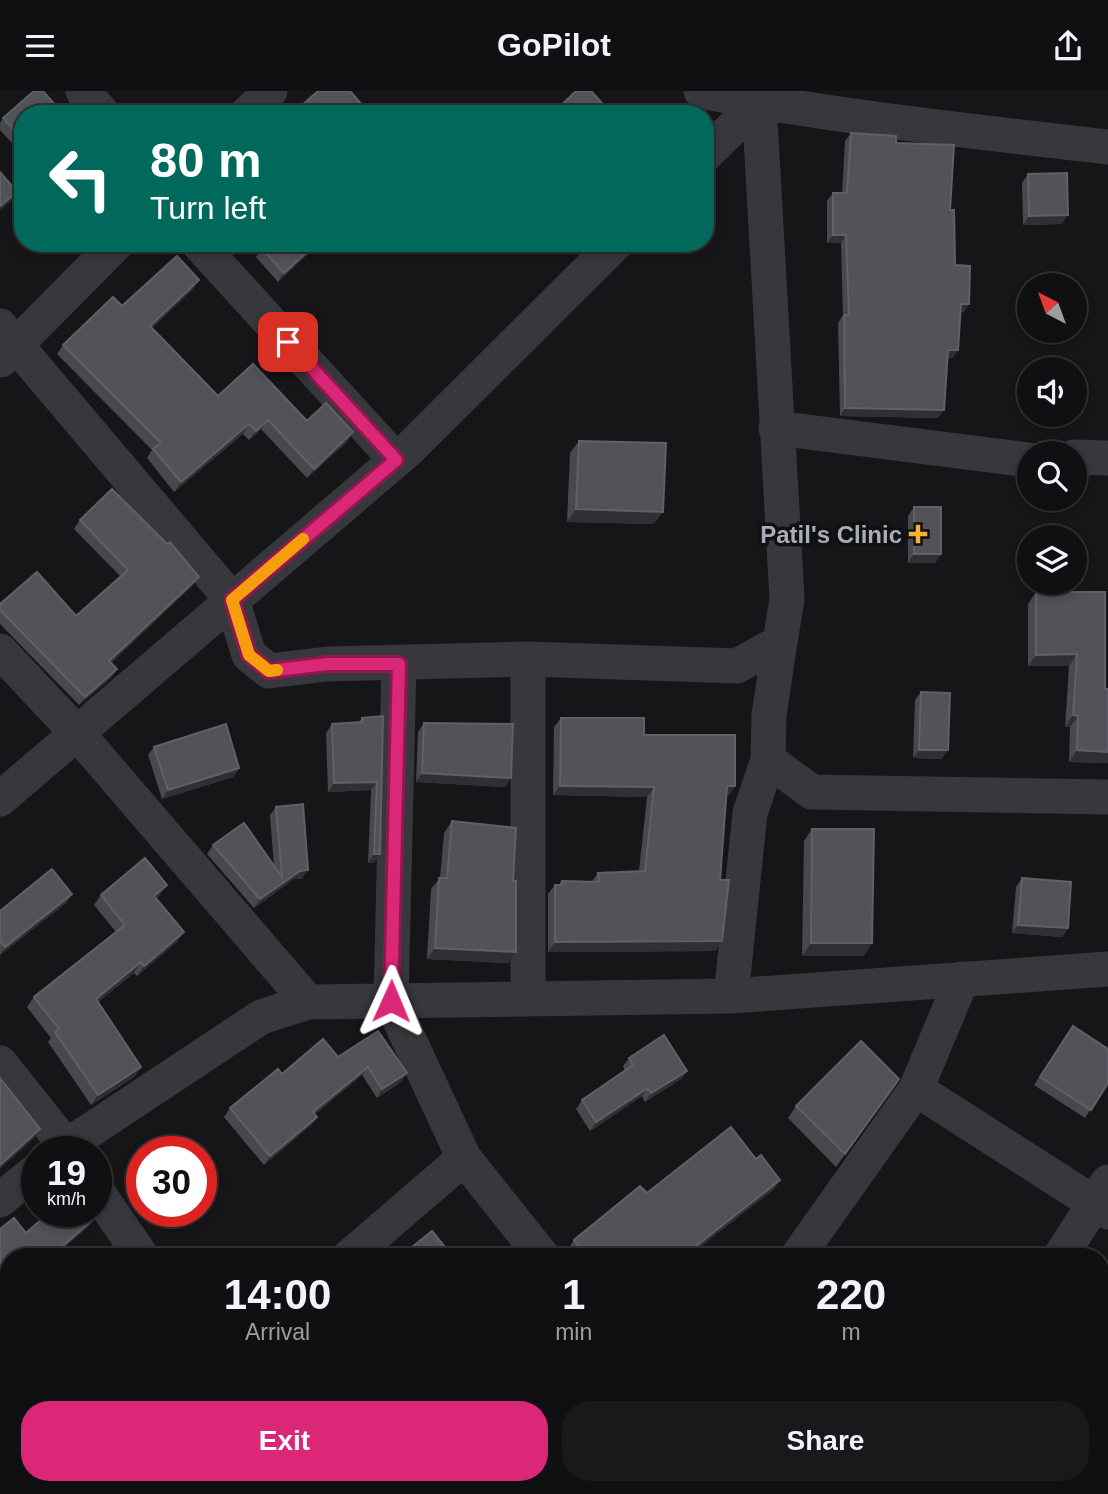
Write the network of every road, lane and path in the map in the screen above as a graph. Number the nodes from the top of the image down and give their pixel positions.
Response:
1 (83, 91) edge
2 (270, 91) edge
3 (701, 91) edge
4 (759, 97) edge
5 (95, 105) edge
6 (256, 105) edge
7 (714, 145) edge
8 (1108, 147) edge
9 (107, 252) edge
10 (206, 252) edge
11 (608, 252) edge
12 (5, 343) edge
13 (776, 428) junction
14 (1017, 458) edge
15 (1087, 458) edge
16 (1108, 459) edge
17 (396, 460) junction
18 (232, 600) junction
19 (780, 642) junction
20 (0, 651) edge
21 (527, 659) junction
22 (399, 664) junction
23 (77, 733) junction
24 (768, 760) junction
25 (1108, 797) edge
26 (0, 799) edge
27 (1108, 969) edge
28 (962, 979) junction
29 (731, 996) junction
30 (528, 998) junction
31 (391, 1001) junction
32 (308, 1002) junction
33 (0, 1063) edge
34 (916, 1090) junction
35 (55, 1136) edge
36 (86, 1136) edge
37 (464, 1159) junction
38 (21, 1183) edge
39 (1103, 1199) edge
40 (0, 1200) edge
41 (112, 1213) edge
42 (136, 1248) edge
43 (360, 1248) edge
44 (536, 1248) edge
45 (803, 1248) edge
46 (1067, 1248) edge

1 - 5 street
2 - 6 street
3 - 4 street
4 - 7 street
4 - 8 street
4 - 13 street
9 - 12 street
10 - 17 street
11 - 17 street
12 - 18 street
13 - 14 street
13 - 19 street
15 - 16 street
17 - 18 street
18 - 22 street
18 - 23 street
19 - 21 street
19 - 24 street
20 - 23 street
21 - 22 street
21 - 30 street
22 - 31 street
23 - 26 street
23 - 32 street
24 - 25 street
24 - 29 street
27 - 28 street
28 - 29 street
28 - 34 street
29 - 30 street
30 - 31 street
31 - 32 street
31 - 37 street
32 - 36 street
33 - 35 street
34 - 39 street
34 - 45 street
37 - 43 street
37 - 44 street
38 - 40 street
39 - 46 street
41 - 42 street

